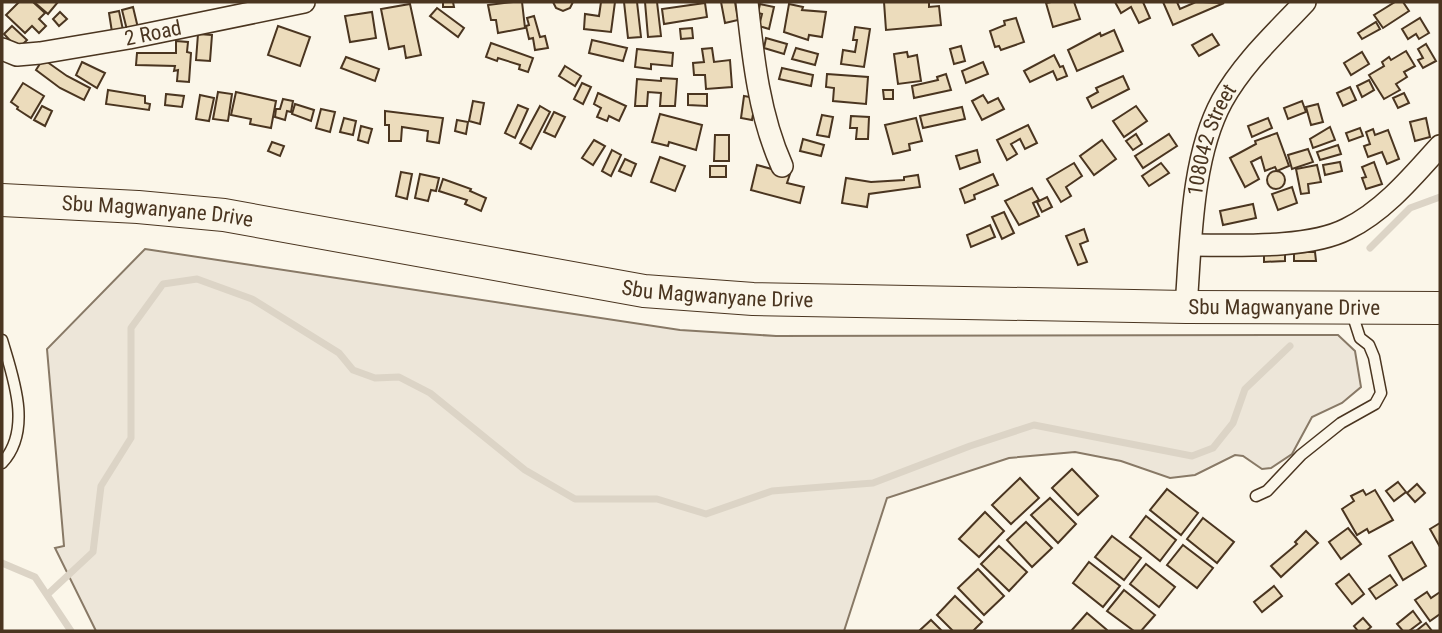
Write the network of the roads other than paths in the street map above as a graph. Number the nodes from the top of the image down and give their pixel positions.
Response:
1 (304, 2) edge
2 (747, 2) edge
3 (1305, 2) edge
4 (2, 50) edge
5 (1440, 146) edge
6 (782, 166) dead end
7 (2, 200) edge
8 (1191, 245) junction
9 (1186, 307) junction
10 (1350, 307) junction
11 (1440, 308) edge
12 (2, 340) edge
13 (2, 463) edge
14 (1256, 496) dead end

1 - 4 street, 2 Road
2 - 6 street
3 - 8 street, 108042 Street
5 - 8 street
7 - 9 main road, Sbu Magwanyane Drive
8 - 9 street, 108042 Street
9 - 10 main road, Sbu Magwanyane Drive
10 - 11 main road, Sbu Magwanyane Drive
10 - 14 lane
12 - 13 lane

